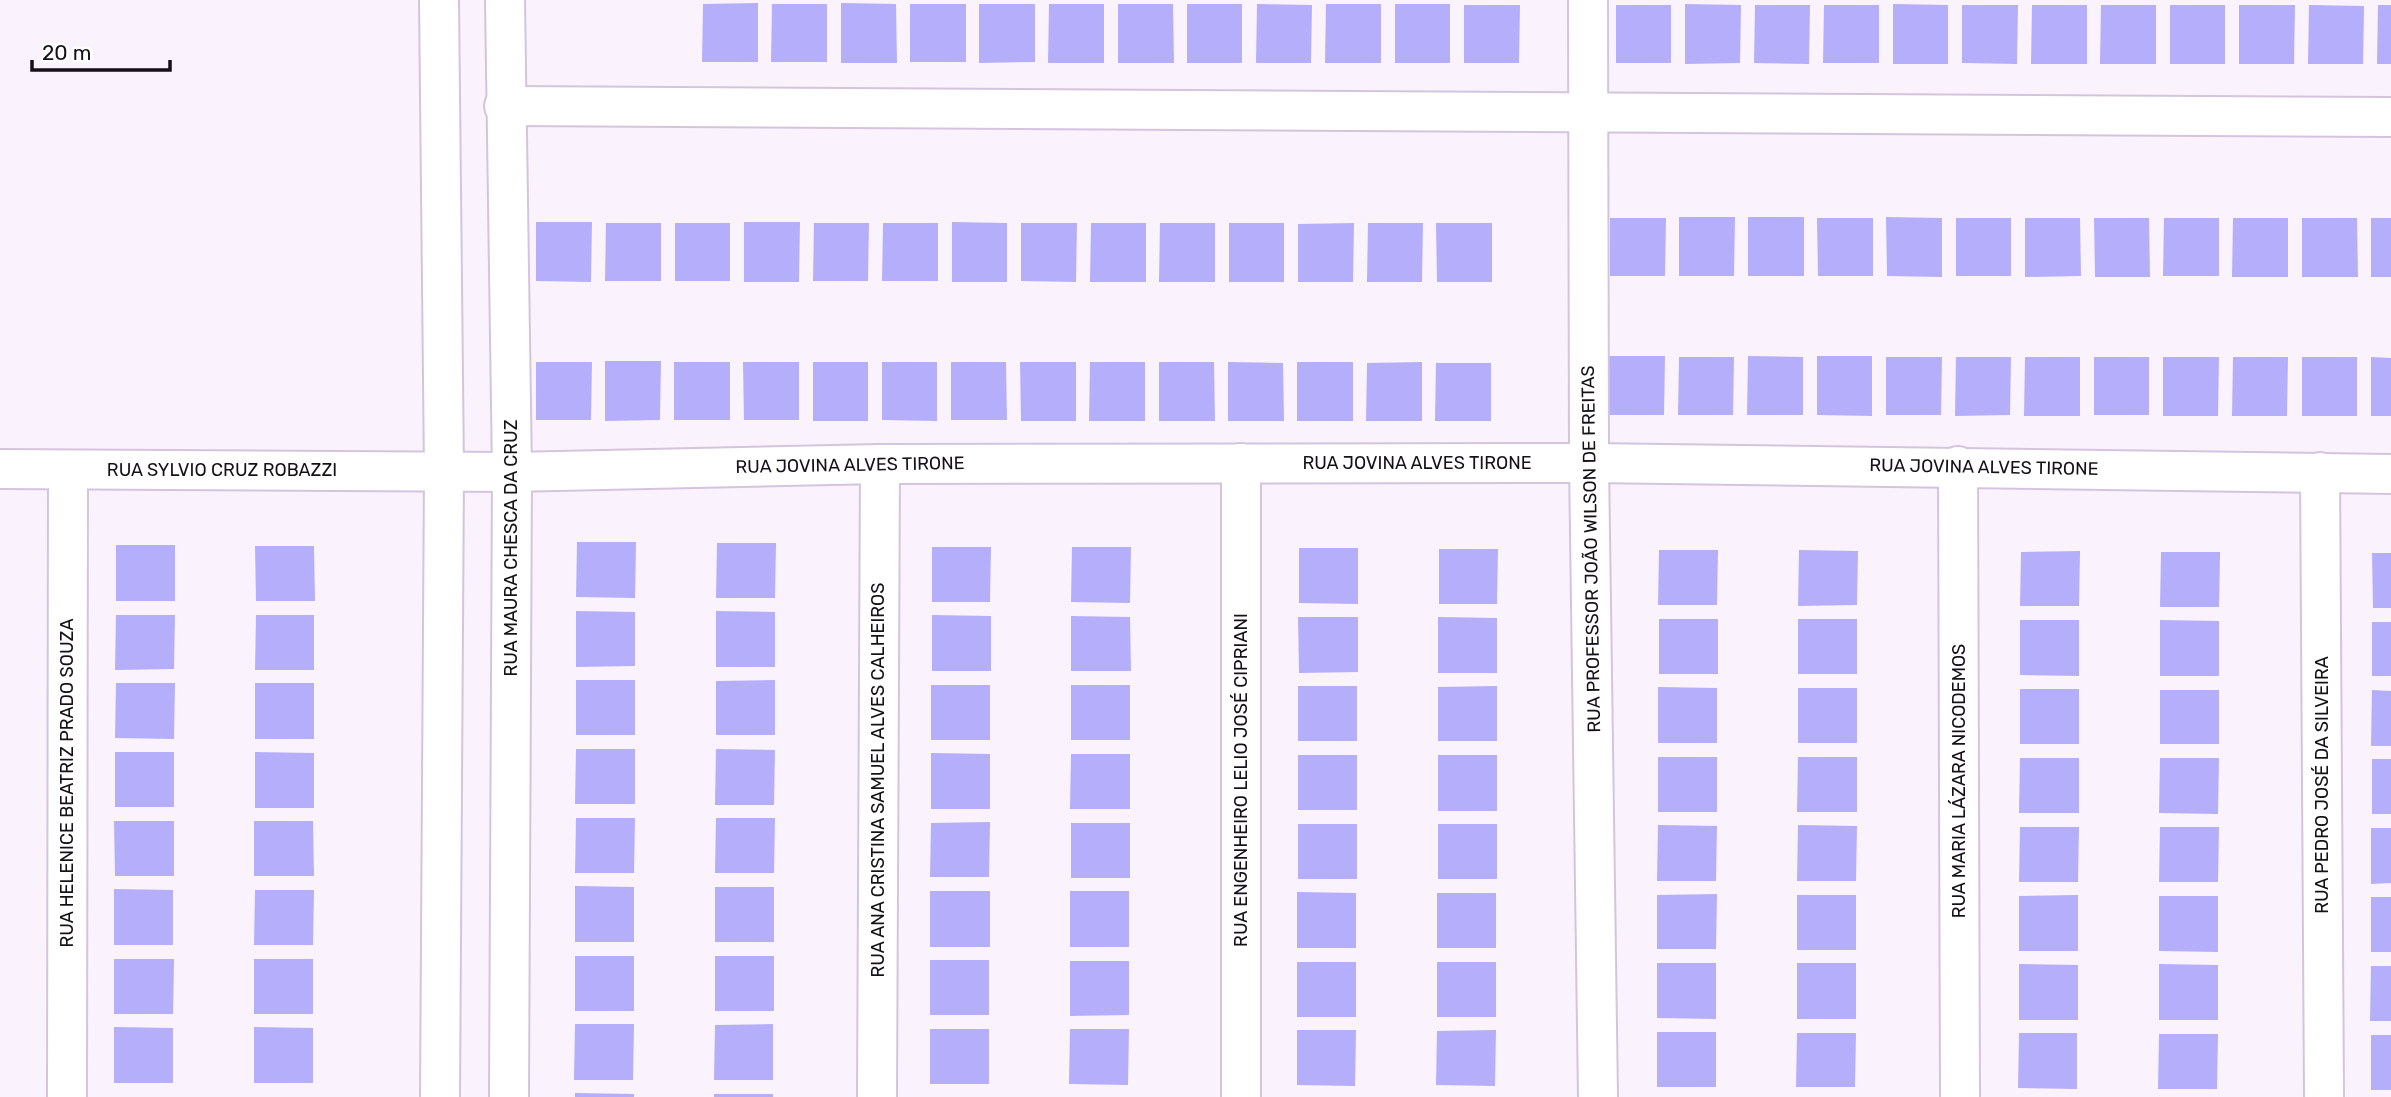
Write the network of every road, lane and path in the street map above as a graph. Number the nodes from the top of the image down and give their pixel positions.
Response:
1 (439, 0) edge
2 (505, 0) edge
3 (1588, 0) edge
4 (504, 106) junction
5 (1588, 114) junction
6 (2391, 117) edge
7 (1241, 463) junction
8 (1589, 463) junction
9 (880, 464) junction
10 (1958, 466) junction
11 (0, 469) edge
12 (68, 470) junction
13 (443, 471) junction
14 (512, 472) junction
15 (2320, 472) junction
16 (2391, 474) edge
17 (66, 1097) edge
18 (440, 1097) edge
19 (509, 1097) edge
20 (877, 1097) edge
21 (1241, 1097) edge
22 (1598, 1097) edge
23 (1960, 1097) edge
24 (2324, 1097) edge

1 - 13 street
2 - 4 street, RUA MAURA CHESCA DA CRUZ
3 - 5 street, RUA PROFESSOR JOÃO WILSON DE FREITAS
4 - 5 street
4 - 14 street, RUA MAURA CHESCA DA CRUZ
5 - 6 street
5 - 8 street, RUA PROFESSOR JOÃO WILSON DE FREITAS
7 - 8 street, RUA JOVINA ALVES TIRONE
7 - 9 street, RUA JOVINA ALVES TIRONE
7 - 21 street, RUA ENGENHEIRO LELIO JOSÉ CIPRIANI
8 - 10 street, RUA JOVINA ALVES TIRONE
8 - 22 street, RUA PROFESSOR JOÃO WILSON DE FREITAS
9 - 14 street, RUA JOVINA ALVES TIRONE
9 - 20 street, RUA ANA CRISTINA SAMUEL ALVES CALHEIROS
10 - 15 street, RUA JOVINA ALVES TIRONE
10 - 23 street, RUA MARIA LÁZARA NICODEMOS
11 - 12 street, RUA SYLVIO CRUZ ROBAZZI
12 - 13 street, RUA SYLVIO CRUZ ROBAZZI
12 - 17 street, RUA HELENICE BEATRIZ PRADO SOUZA
13 - 14 street, RUA JOVINA ALVES TIRONE
13 - 18 street
14 - 19 street, RUA MAURA CHESCA DA CRUZ
15 - 16 street, RUA JOVINA ALVES TIRONE
15 - 24 street, RUA PEDRO JOSÉ DA SILVEIRA

